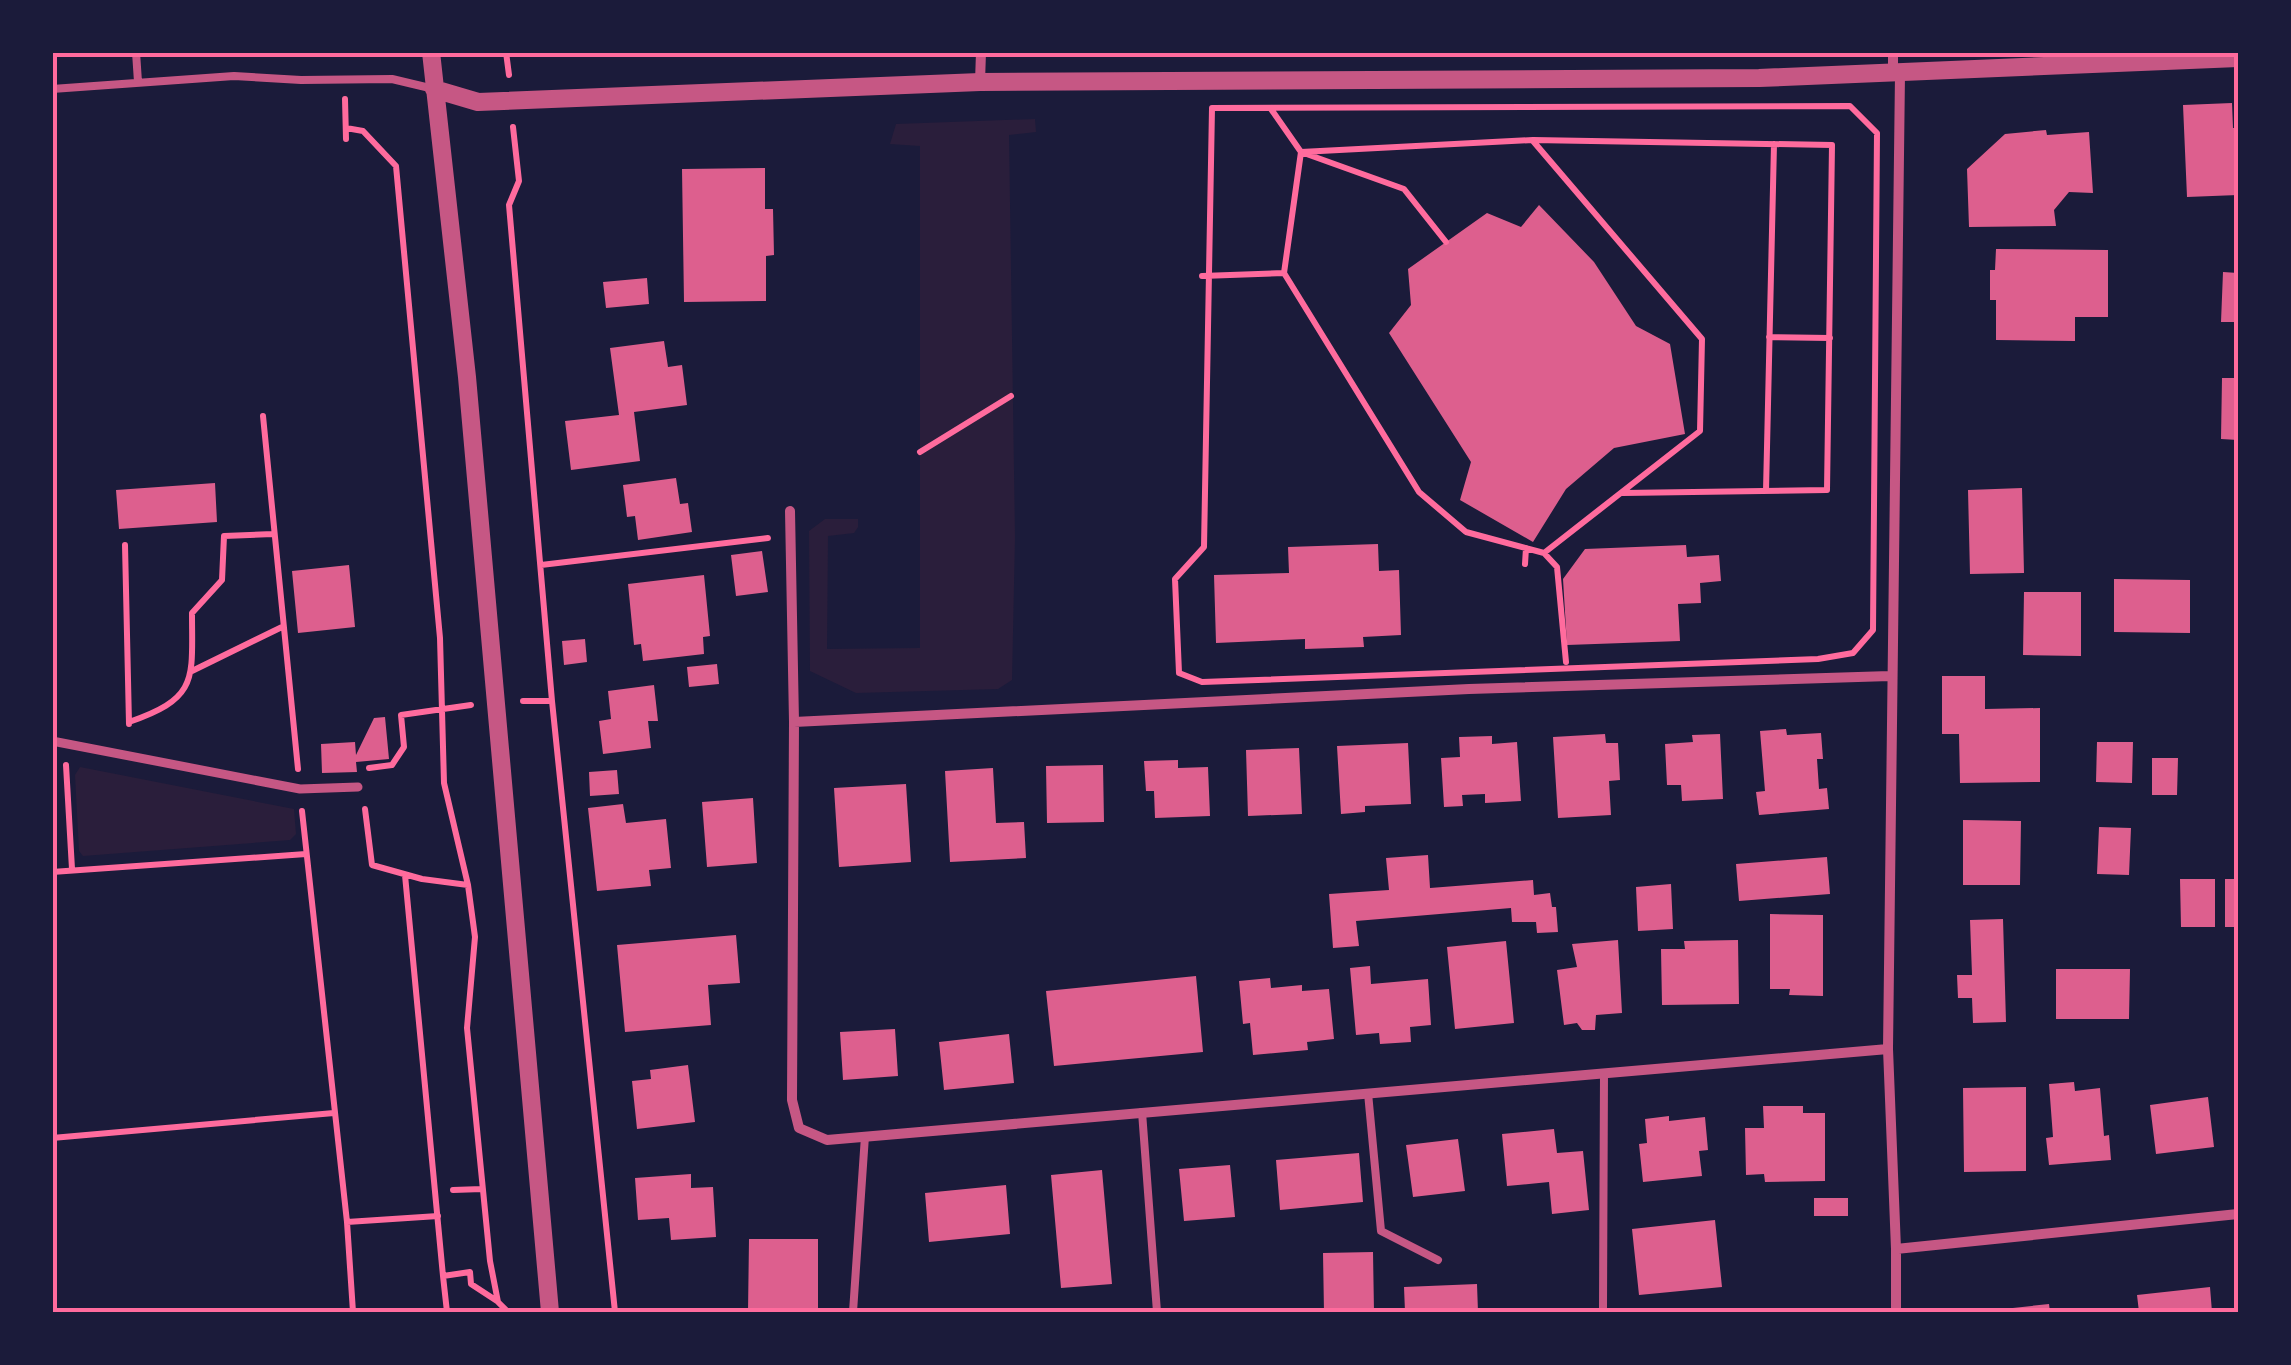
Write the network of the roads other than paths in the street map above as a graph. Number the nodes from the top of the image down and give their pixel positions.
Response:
1 (136, 52) edge
2 (431, 52) edge
3 (981, 52) edge
4 (1892, 52) edge
5 (2238, 58) edge
6 (1896, 74) junction
7 (138, 82) junction
8 (980, 82) junction
9 (434, 89) junction
10 (52, 90) edge
11 (790, 511) dead end
12 (1890, 676) junction
13 (794, 722) junction
14 (52, 741) edge
15 (358, 788) dead end
16 (1888, 1049) junction
17 (1604, 1073) junction
18 (1368, 1093) junction
19 (1142, 1112) junction
20 (865, 1136) junction
21 (2238, 1214) edge
22 (1896, 1249) junction
23 (1438, 1260) dead end
24 (1603, 1308) dead end
25 (550, 1312) edge
26 (853, 1312) edge
27 (1157, 1312) edge
28 (1896, 1312) edge

1 - 7 lane
2 - 9 street
3 - 8 street
4 - 6 street
5 - 6 street
6 - 8 street
6 - 12 street
7 - 9 lane
7 - 10 lane
8 - 9 street
9 - 25 street
11 - 13 street
12 - 13 street
12 - 16 street
13 - 20 street
14 - 15 street
16 - 17 street
16 - 22 street
17 - 18 street
17 - 24 lane
18 - 19 street
18 - 23 lane
19 - 20 street
19 - 27 lane
20 - 26 lane
21 - 22 street
22 - 28 street

